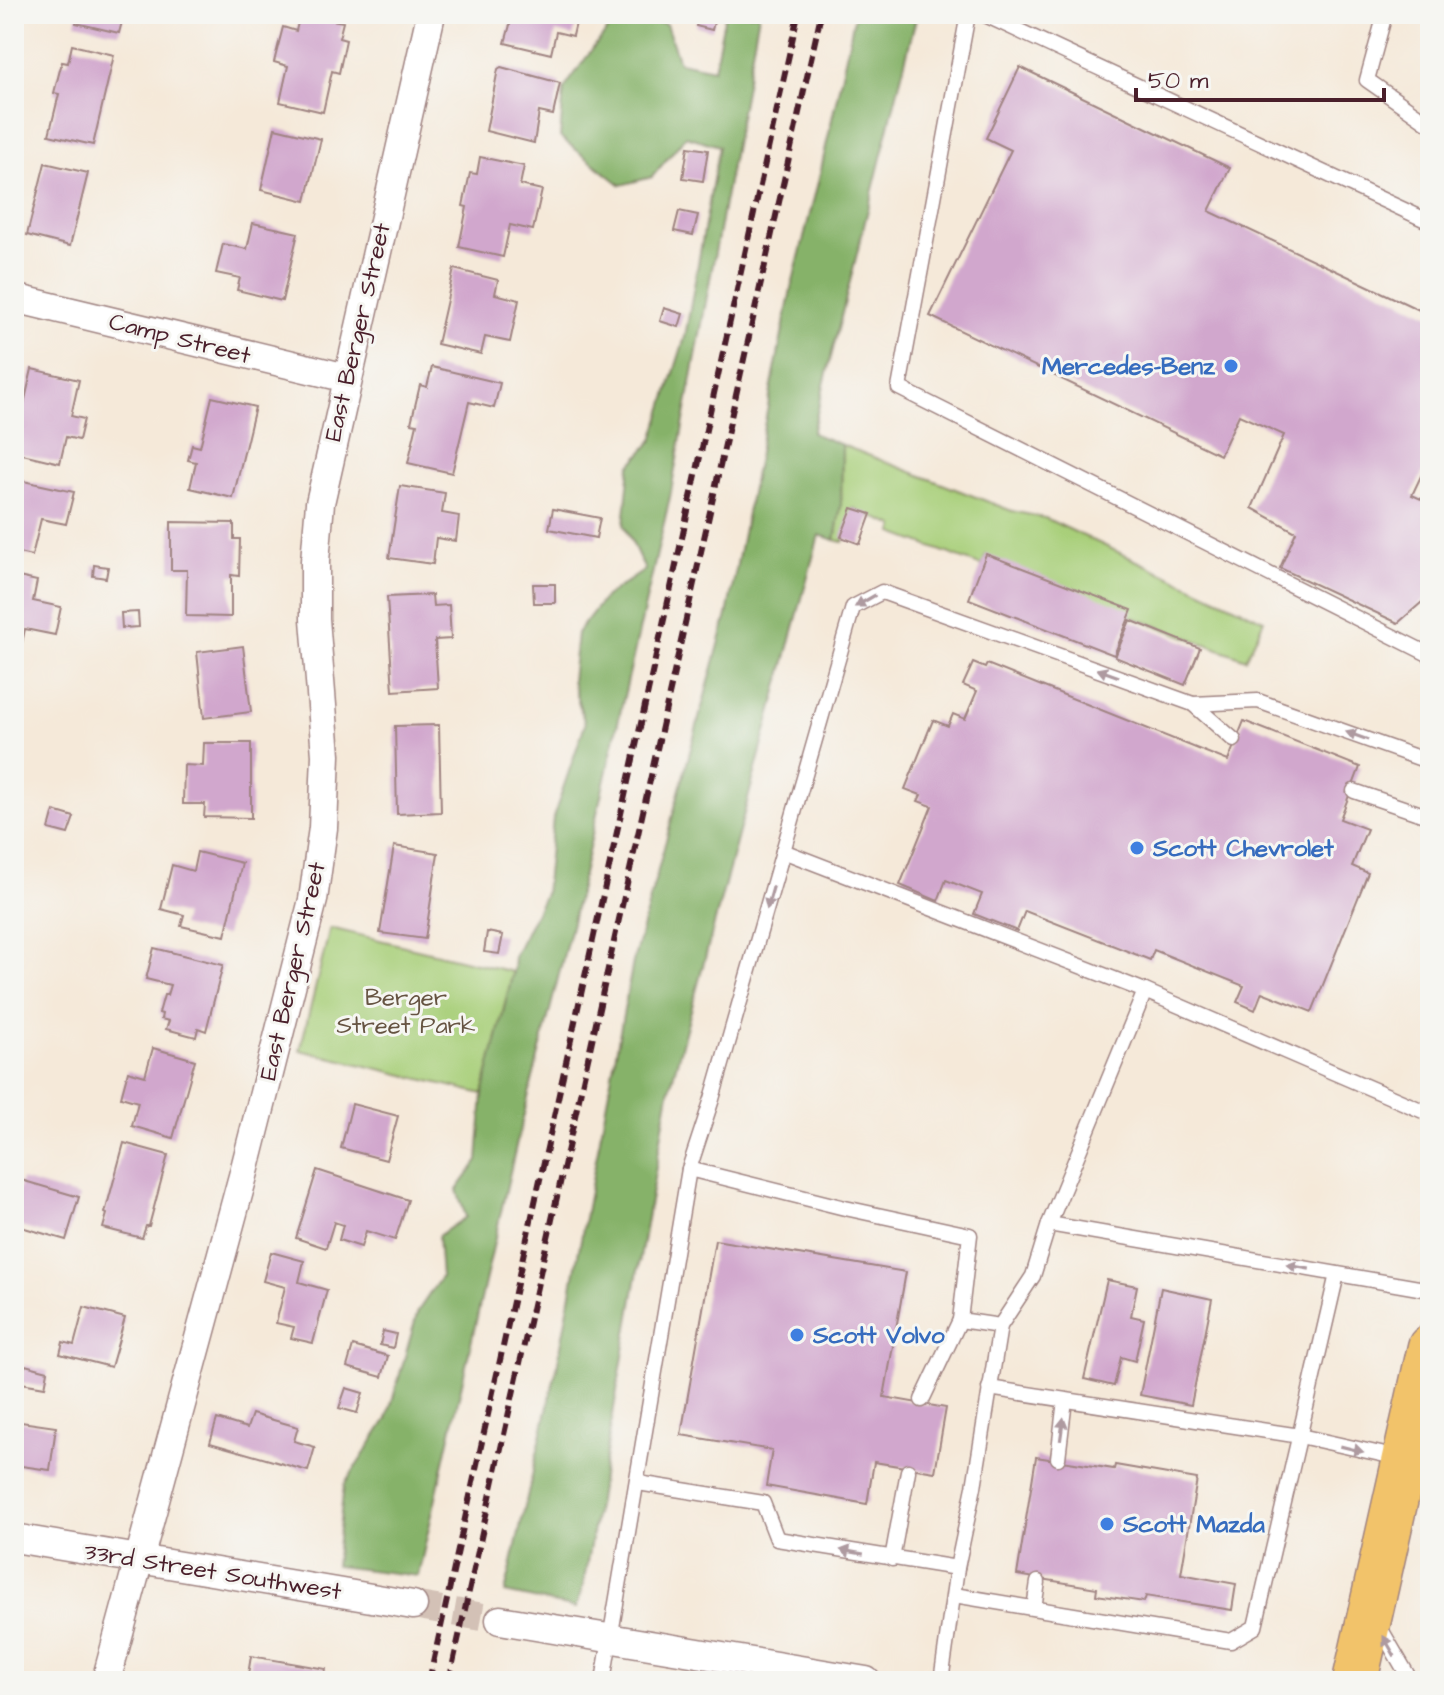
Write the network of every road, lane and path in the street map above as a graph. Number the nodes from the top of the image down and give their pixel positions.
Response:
1 (431, 14) edge
2 (968, 14) edge
3 (983, 14) edge
4 (1385, 14) edge
5 (1430, 124) edge
6 (1425, 219) edge
7 (14, 298) edge
8 (347, 378) junction
9 (1430, 655) edge
10 (1193, 704) junction
11 (1234, 740) dead end
12 (1430, 762) edge
13 (1354, 791) dead end
14 (1430, 817) edge
15 (783, 851) junction
16 (1145, 991) junction
17 (1430, 1114) edge
18 (689, 1169) junction
19 (1049, 1224) junction
20 (1337, 1274) junction
21 (1430, 1290) edge
22 (960, 1320) junction
23 (1000, 1326) junction
24 (1430, 1347) edge
25 (989, 1388) junction
26 (922, 1400) dead end
27 (1065, 1400) junction
28 (1300, 1436) junction
29 (1058, 1458) dead end
30 (1417, 1463) edge
31 (908, 1471) dead end
32 (638, 1483) junction
33 (14, 1538) edge
34 (138, 1559) junction
35 (892, 1559) junction
36 (957, 1568) junction
37 (1038, 1582) dead end
38 (954, 1595) junction
39 (413, 1605) tunnel mouth
40 (1034, 1608) junction
41 (1371, 1609) junction
42 (500, 1620) tunnel mouth
43 (611, 1638) junction
44 (106, 1681) edge
45 (603, 1681) edge
46 (866, 1681) edge
47 (941, 1681) edge
48 (1355, 1681) edge
49 (1411, 1681) edge

1 - 8 street, East Berger Street
2 - 9 lane
3 - 6 lane
4 - 5 lane
7 - 8 street, Camp Street
8 - 34 street, East Berger Street
10 - 11 lane
12 -> 10 lane
10 -> 15 lane
13 - 14 lane
15 - 16 lane
15 -> 18 lane
16 - 17 lane
16 - 19 lane
18 - 22 lane
18 - 32 lane
20 -> 19 lane
19 - 23 lane
20 - 21 lane
20 - 28 lane
22 - 23 lane
22 - 26 lane
23 - 25 lane
24 - 30 highway
25 - 27 lane
25 - 36 lane
27 - 28 lane
29 -> 27 lane
28 -> 30 lane
28 - 40 lane
30 - 41 highway
31 - 35 lane
35 -> 32 lane
32 - 43 lane
33 - 34 street, 33rd Street Southwest
34 - 39 street, 33rd Street Southwest
34 - 44 street, East Berger Street
35 - 36 lane
36 - 38 lane
37 - 40 lane
38 - 40 lane
38 - 47 lane
41 - 48 highway
49 -> 41 lane
42 - 43 street
43 - 45 lane
43 - 46 street

